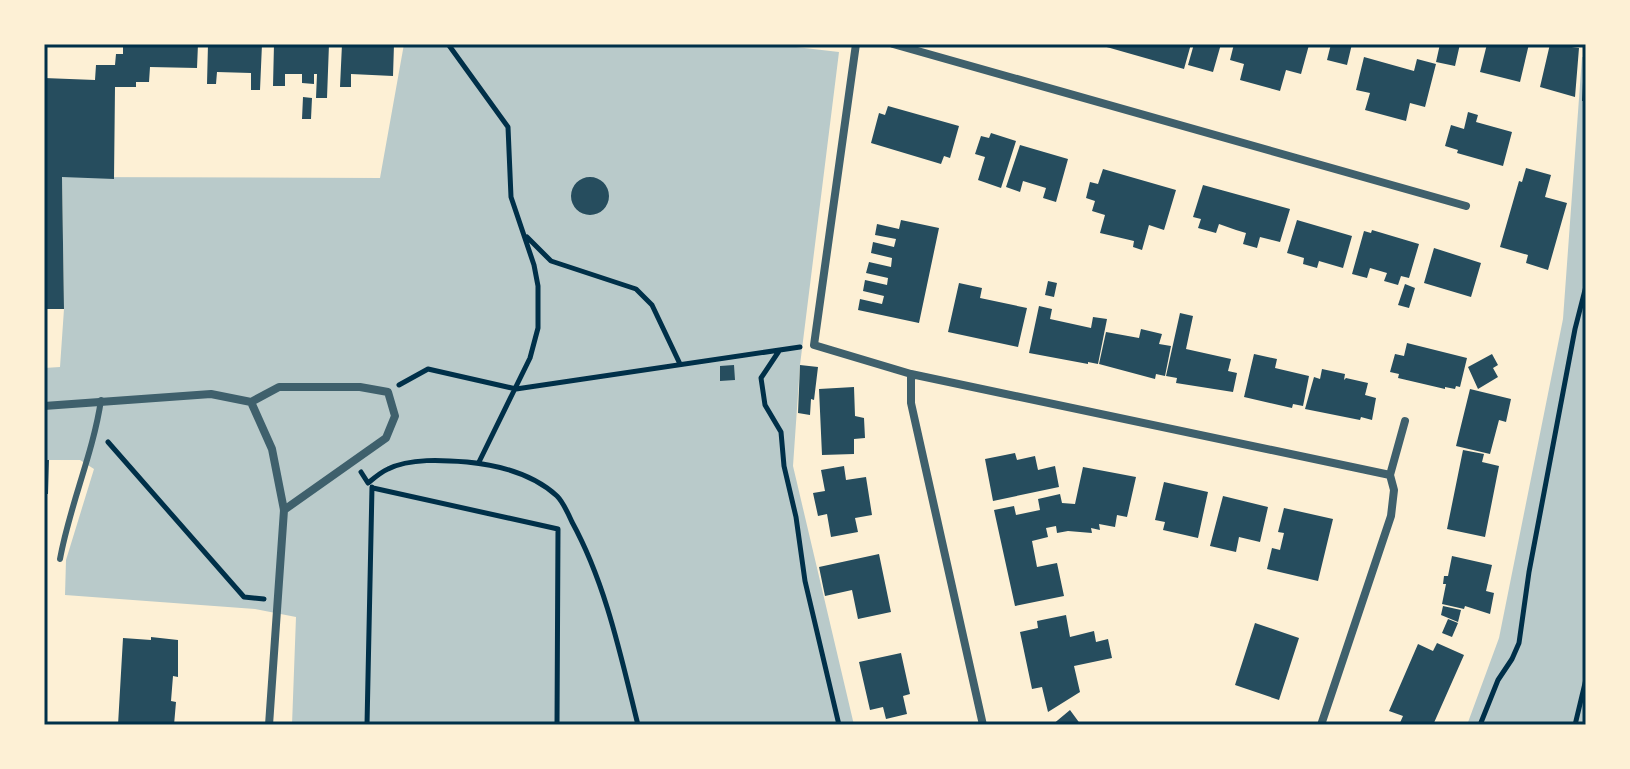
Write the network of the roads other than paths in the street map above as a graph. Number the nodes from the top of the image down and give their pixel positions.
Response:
1 (856, 44) edge
2 (893, 44) edge
3 (1466, 206) dead end
4 (911, 374) junction
5 (101, 400) junction
6 (251, 402) junction
7 (44, 406) edge
8 (1405, 421) dead end
9 (1390, 475) junction
10 (284, 510) junction
11 (60, 559) dead end
12 (269, 725) edge
13 (983, 725) edge
14 (1321, 725) edge

1 - 4 street
2 - 3 street
4 - 9 street
4 - 13 street
5 - 6 street
5 - 7 street
5 - 11 lane
6 - 10 street
6 - 10 street
8 - 9 street
9 - 14 street
10 - 12 street

